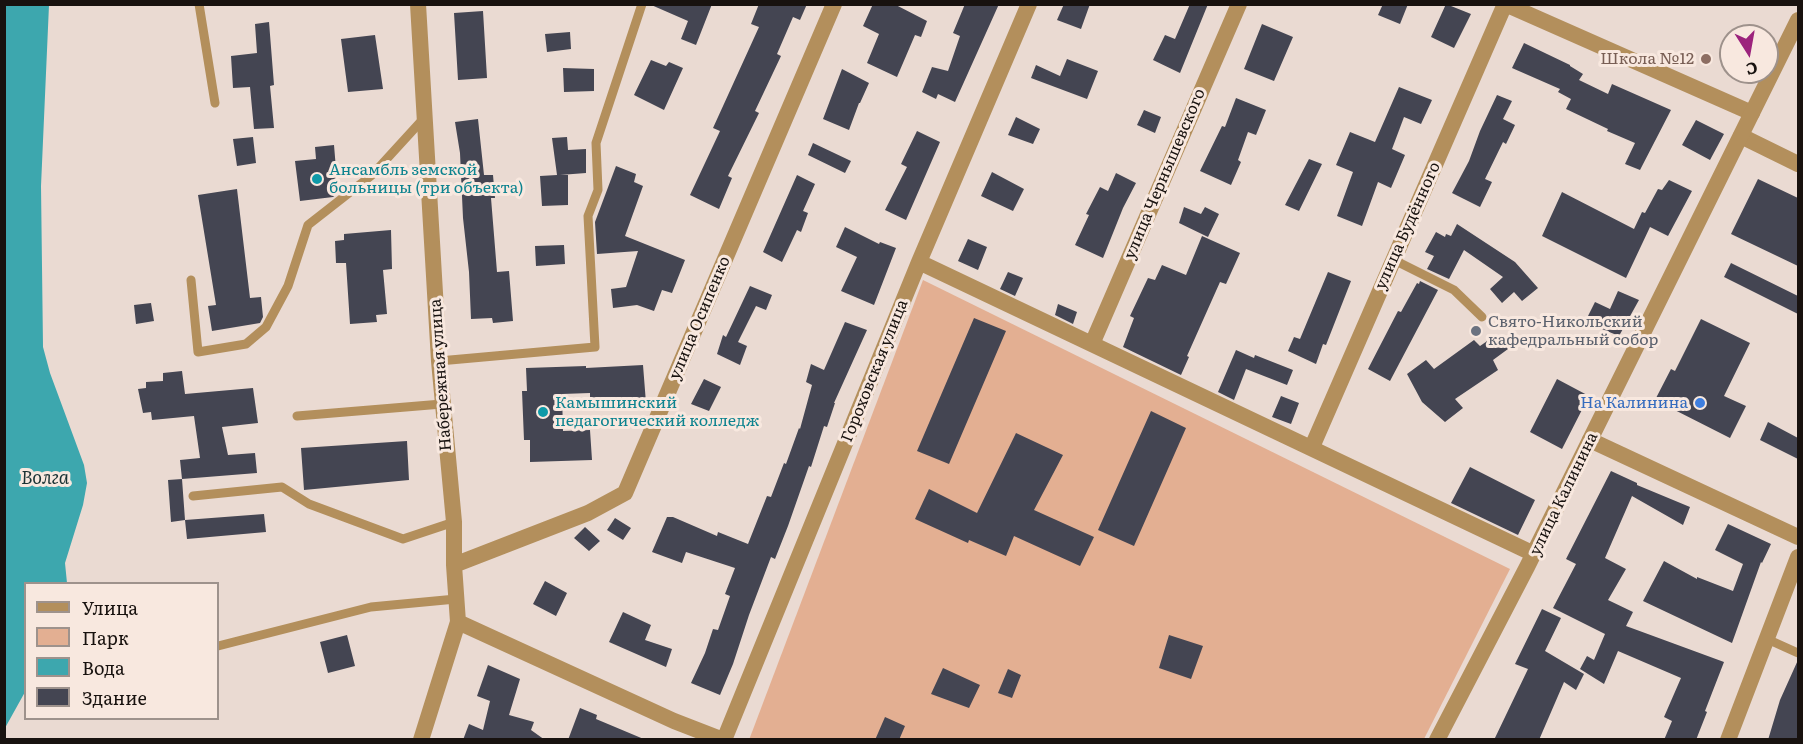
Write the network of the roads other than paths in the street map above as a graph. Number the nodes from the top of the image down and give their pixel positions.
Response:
1 (199, 4) edge
2 (418, 4) edge
3 (642, 4) edge
4 (834, 4) edge
5 (1029, 4) edge
6 (1239, 4) edge
7 (1505, 4) edge
8 (1798, 21) edge
9 (215, 103) dead end
10 (1752, 113) junction
11 (425, 117) junction
12 (1741, 136) junction
13 (1798, 164) edge
14 (1394, 260) junction
15 (919, 262) junction
16 (191, 280) dead end
17 (1482, 317) dead end
18 (1092, 344) junction
19 (439, 362) junction
20 (442, 404) junction
21 (297, 417) dead end
22 (1590, 440) junction
23 (1312, 447) junction
24 (193, 496) dead end
25 (454, 522) junction
26 (1798, 537) edge
27 (1534, 554) junction
28 (1798, 557) edge
29 (454, 565) junction
30 (456, 599) junction
31 (458, 622) junction
32 (1767, 639) junction
33 (219, 646) edge
34 (1798, 653) edge
35 (421, 740) edge
36 (724, 740) edge
37 (1437, 740) edge
38 (1728, 740) edge

1 - 9 lane
2 - 11 street, Набережная улица
3 - 19 lane
4 - 29 street, улица Осипенко
5 - 15 street, Гороховская улица
6 - 18 street, улица Чернышевского
7 - 10 street
7 - 14 street, улица Будённого
8 - 10 street, улица Калинина
10 - 12 street, улица Калинина
11 - 16 lane
11 - 19 street, Набережная улица
12 - 13 street
12 - 22 street, улица Калинина
14 - 17 lane
14 - 23 street, улица Будённого
15 - 18 street
15 - 36 street, Гороховская улица
18 - 23 street
19 - 20 street, Набережная улица
20 - 21 lane
20 - 25 street, Набережная улица
22 - 26 street
22 - 27 street, улица Калинина
23 - 27 street
24 - 25 lane
25 - 29 street, Набережная улица
27 - 37 street, улица Калинина
28 - 32 street
29 - 30 street, Набережная улица
30 - 31 street, Набережная улица
30 - 33 lane
31 - 35 street, Набережная улица
31 - 36 street
32 - 34 lane
32 - 38 street

